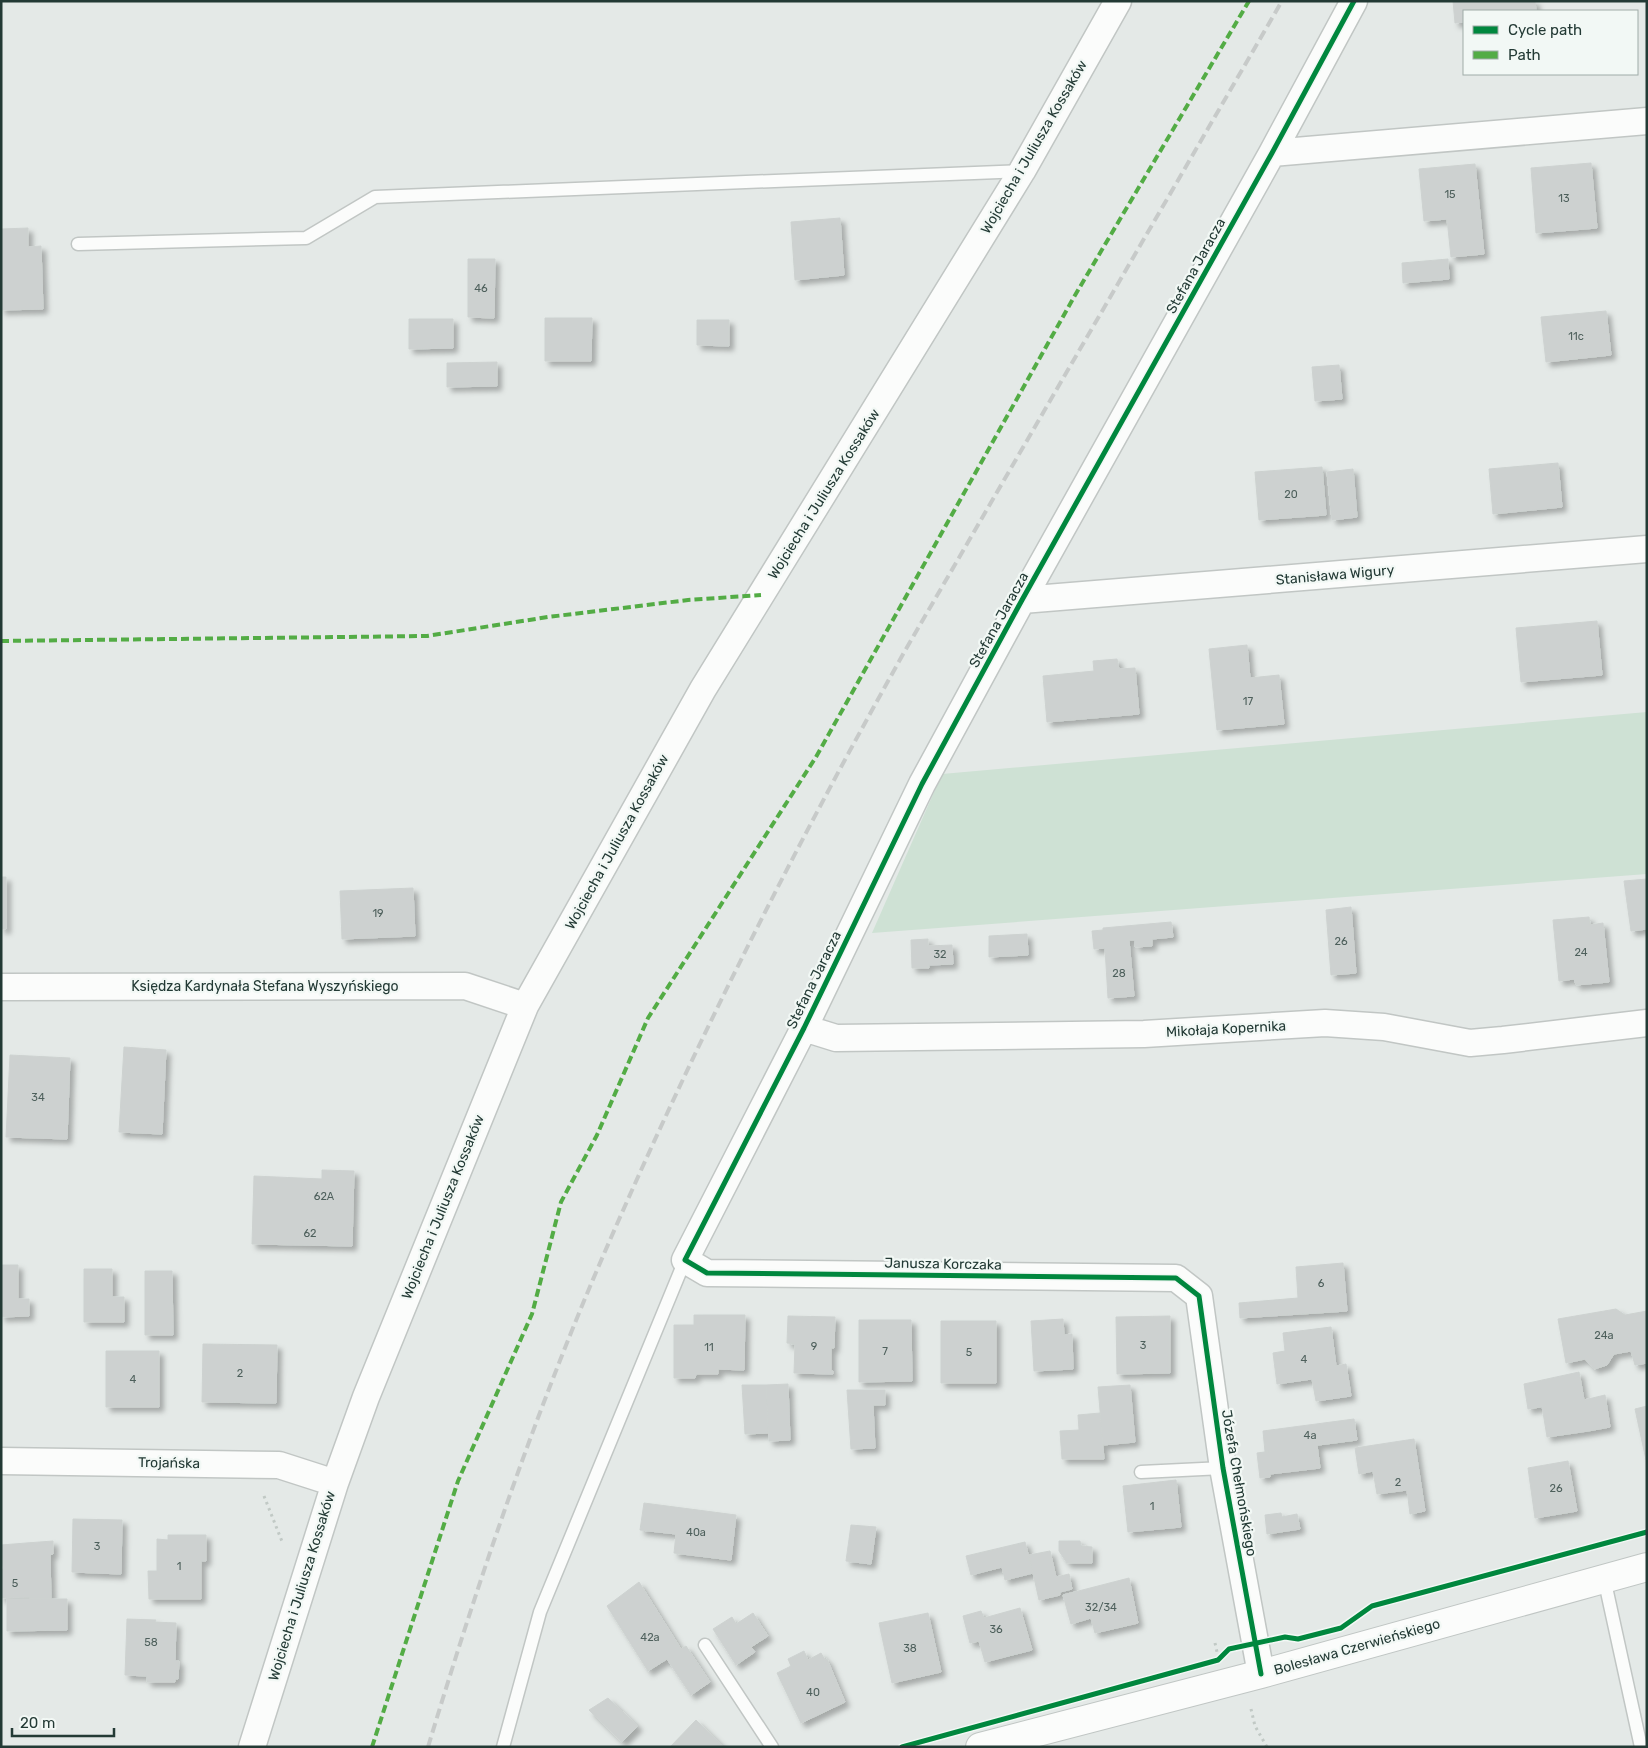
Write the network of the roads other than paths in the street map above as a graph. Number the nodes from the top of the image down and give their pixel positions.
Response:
1 (1118, 1) edge
2 (1354, 1) edge
3 (1647, 121) edge
4 (1272, 153) junction
5 (1022, 171) junction
6 (78, 244) dead end
7 (1647, 549) edge
8 (1022, 600) junction
9 (1, 987) edge
10 (524, 1006) junction
11 (1647, 1024) edge
12 (804, 1028) junction
13 (685, 1260) junction
14 (1198, 1296) joint
15 (1, 1461) edge
16 (1223, 1468) junction
17 (1141, 1472) dead end
18 (334, 1482) junction
19 (1647, 1567) edge
20 (1604, 1578) junction
21 (705, 1645) dead end
22 (1261, 1674) junction
23 (252, 1747) edge
24 (503, 1747) edge
25 (772, 1747) edge
26 (980, 1747) edge
27 (1641, 1747) edge

1 - 5 street, Wojciecha i Juliusza Kossaków
2 - 4 street, Stefana Jaracza
3 - 4 street
4 - 8 street, Stefana Jaracza
5 - 6 lane
5 - 10 street, Wojciecha i Juliusza Kossaków
7 - 8 street, Stanisława Wigury
8 - 12 street, Stefana Jaracza
9 - 10 street, Księdza Kardynała Stefana Wyszyńskiego
10 - 18 street, Wojciecha i Juliusza Kossaków
11 - 12 street, Mikołaja Kopernika
12 - 13 street, Stefana Jaracza
13 - 14 street, Janusza Korczaka
13 - 24 lane
14 - 16 street, Józefa Chełmońskiego
15 - 18 street, Trojańska
16 - 17 lane
16 - 22 street, Józefa Chełmońskiego
18 - 23 street, Wojciecha i Juliusza Kossaków
19 - 20 street, Bolesława Czerwieńskiego
20 - 22 street, Bolesława Czerwieńskiego
20 - 27 lane
21 - 25 lane
22 - 26 street, Bolesława Czerwieńskiego

